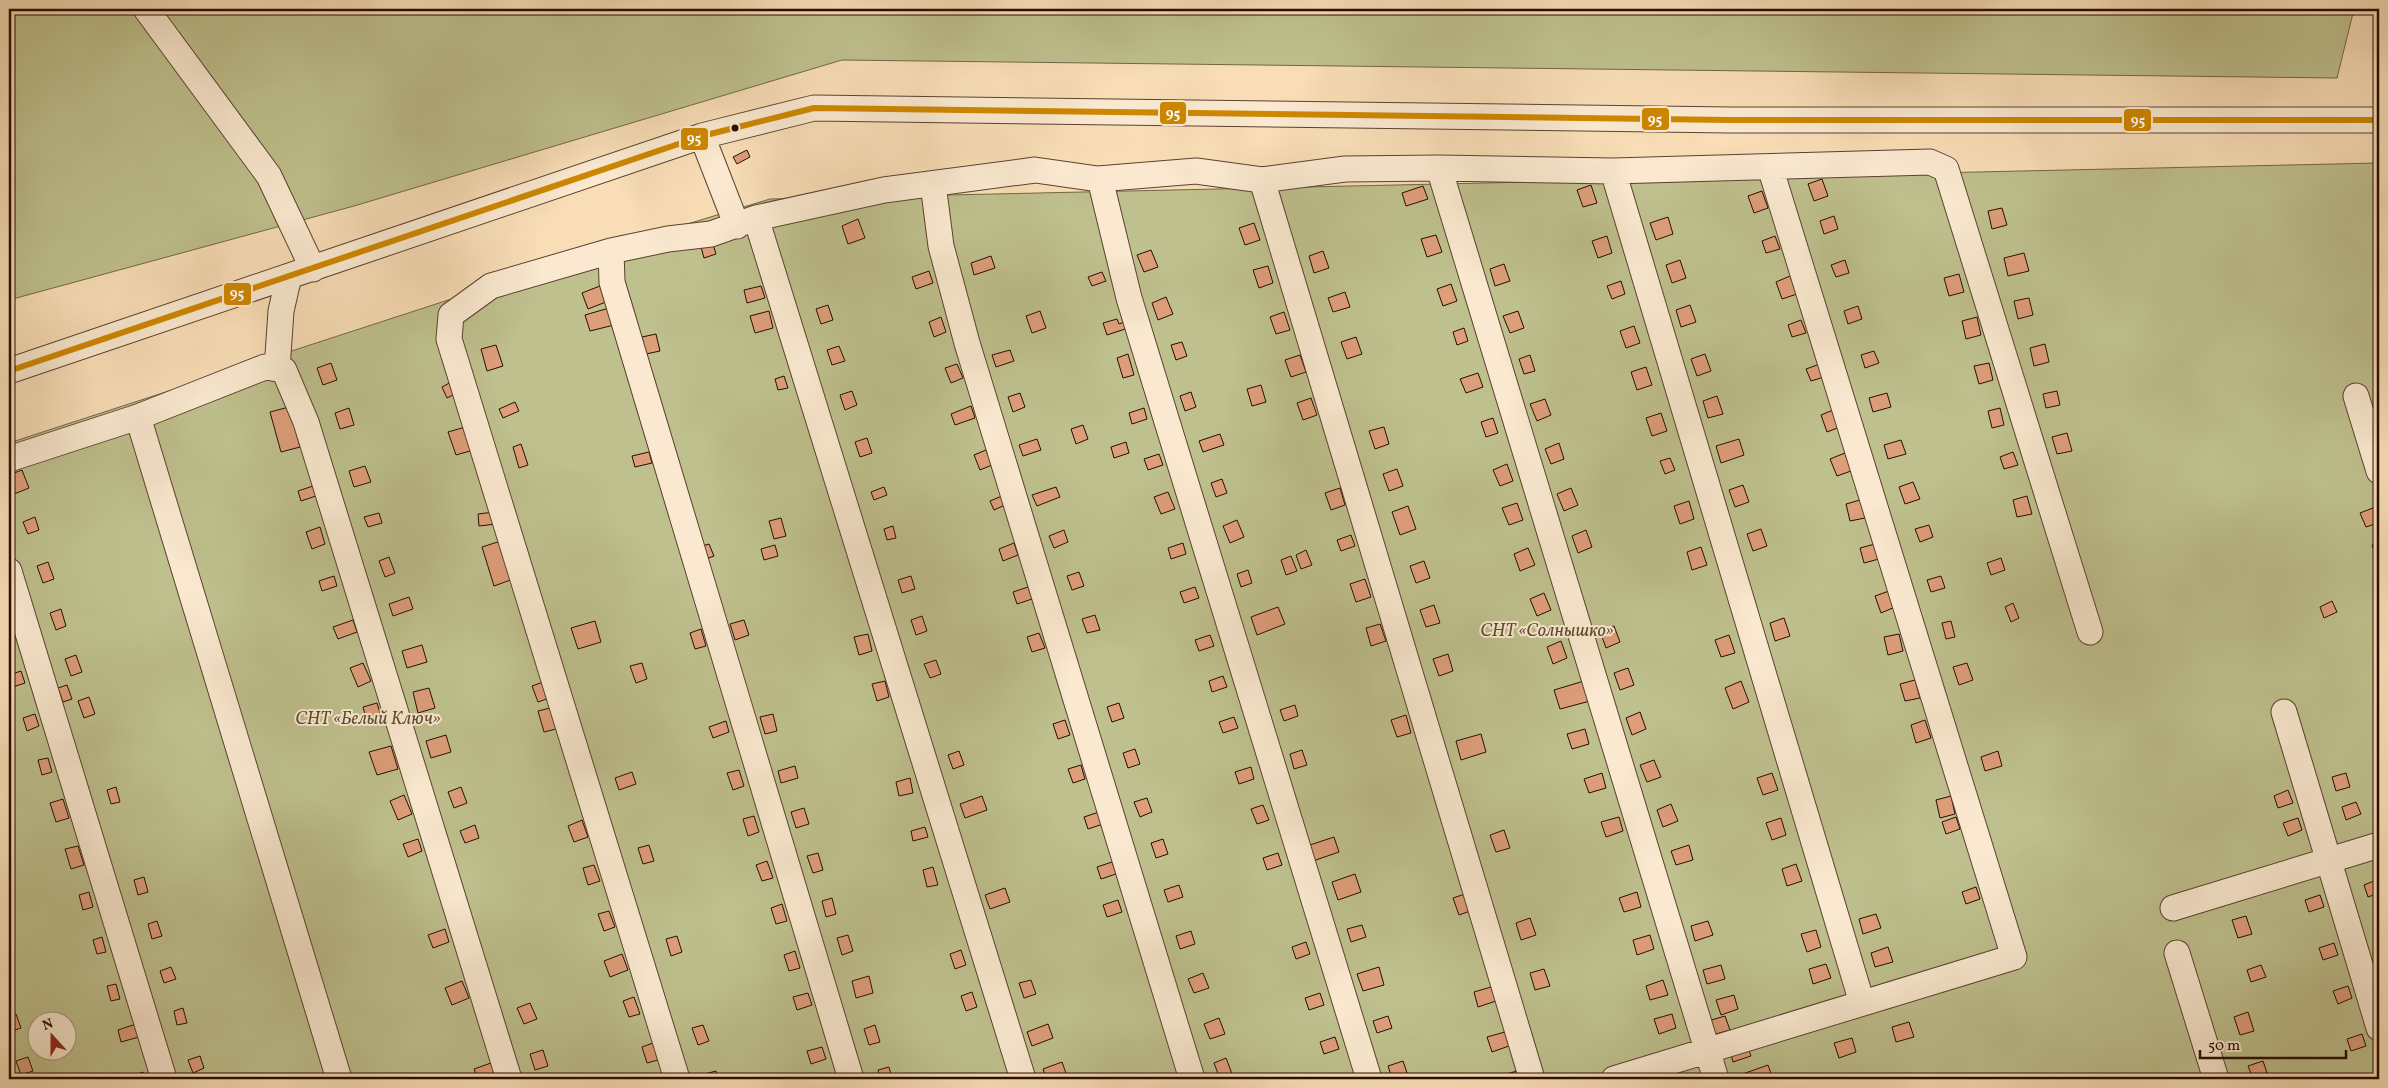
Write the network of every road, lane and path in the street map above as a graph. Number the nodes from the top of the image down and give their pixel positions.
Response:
1 (146, 9) edge
2 (2379, 120) edge
3 (702, 136) junction
4 (1770, 167) junction
5 (1439, 168) junction
6 (1613, 171) junction
7 (1100, 179) junction
8 (1262, 180) junction
9 (933, 184) junction
10 (747, 222) junction
11 (611, 251) junction
12 (313, 269) junction
13 (289, 276) junction
14 (277, 368) junction
15 (9, 370) edge
16 (2356, 396) dead end
17 (138, 417) junction
18 (9, 458) edge
19 (2379, 471) edge
20 (9, 571) edge
21 (2090, 632) dead end
22 (2284, 712) dead end
23 (2379, 844) edge
24 (2329, 860) junction
25 (2173, 908) dead end
26 (2177, 953) dead end
27 (1862, 1003) junction
28 (2379, 1028) edge
29 (1707, 1051) junction
30 (164, 1079) edge
31 (339, 1079) edge
32 (509, 1079) edge
33 (677, 1079) edge
34 (851, 1079) edge
35 (1022, 1079) edge
36 (1192, 1079) edge
37 (1369, 1079) edge
38 (1532, 1079) edge
39 (1614, 1079) edge
40 (1716, 1079) edge
41 (2216, 1079) edge

1 - 12 street
2 - 3 street
3 - 10 street
3 - 12 street
4 - 6 street
4 - 21 street
4 - 27 street
5 - 6 street
5 - 8 street
5 - 29 street
6 - 27 street
7 - 8 street
7 - 9 street
7 - 37 street
8 - 38 street
9 - 10 street
9 - 36 street
10 - 11 street
10 - 35 street
11 - 33 street
11 - 34 street
12 - 13 street
13 - 14 street
13 - 15 street
14 - 17 street
14 - 32 street
16 - 19 street
17 - 18 street
17 - 31 street
20 - 30 street
22 - 24 street
23 - 24 street
24 - 25 street
24 - 28 street
26 - 41 street
27 - 29 street
29 - 39 street
29 - 40 street

